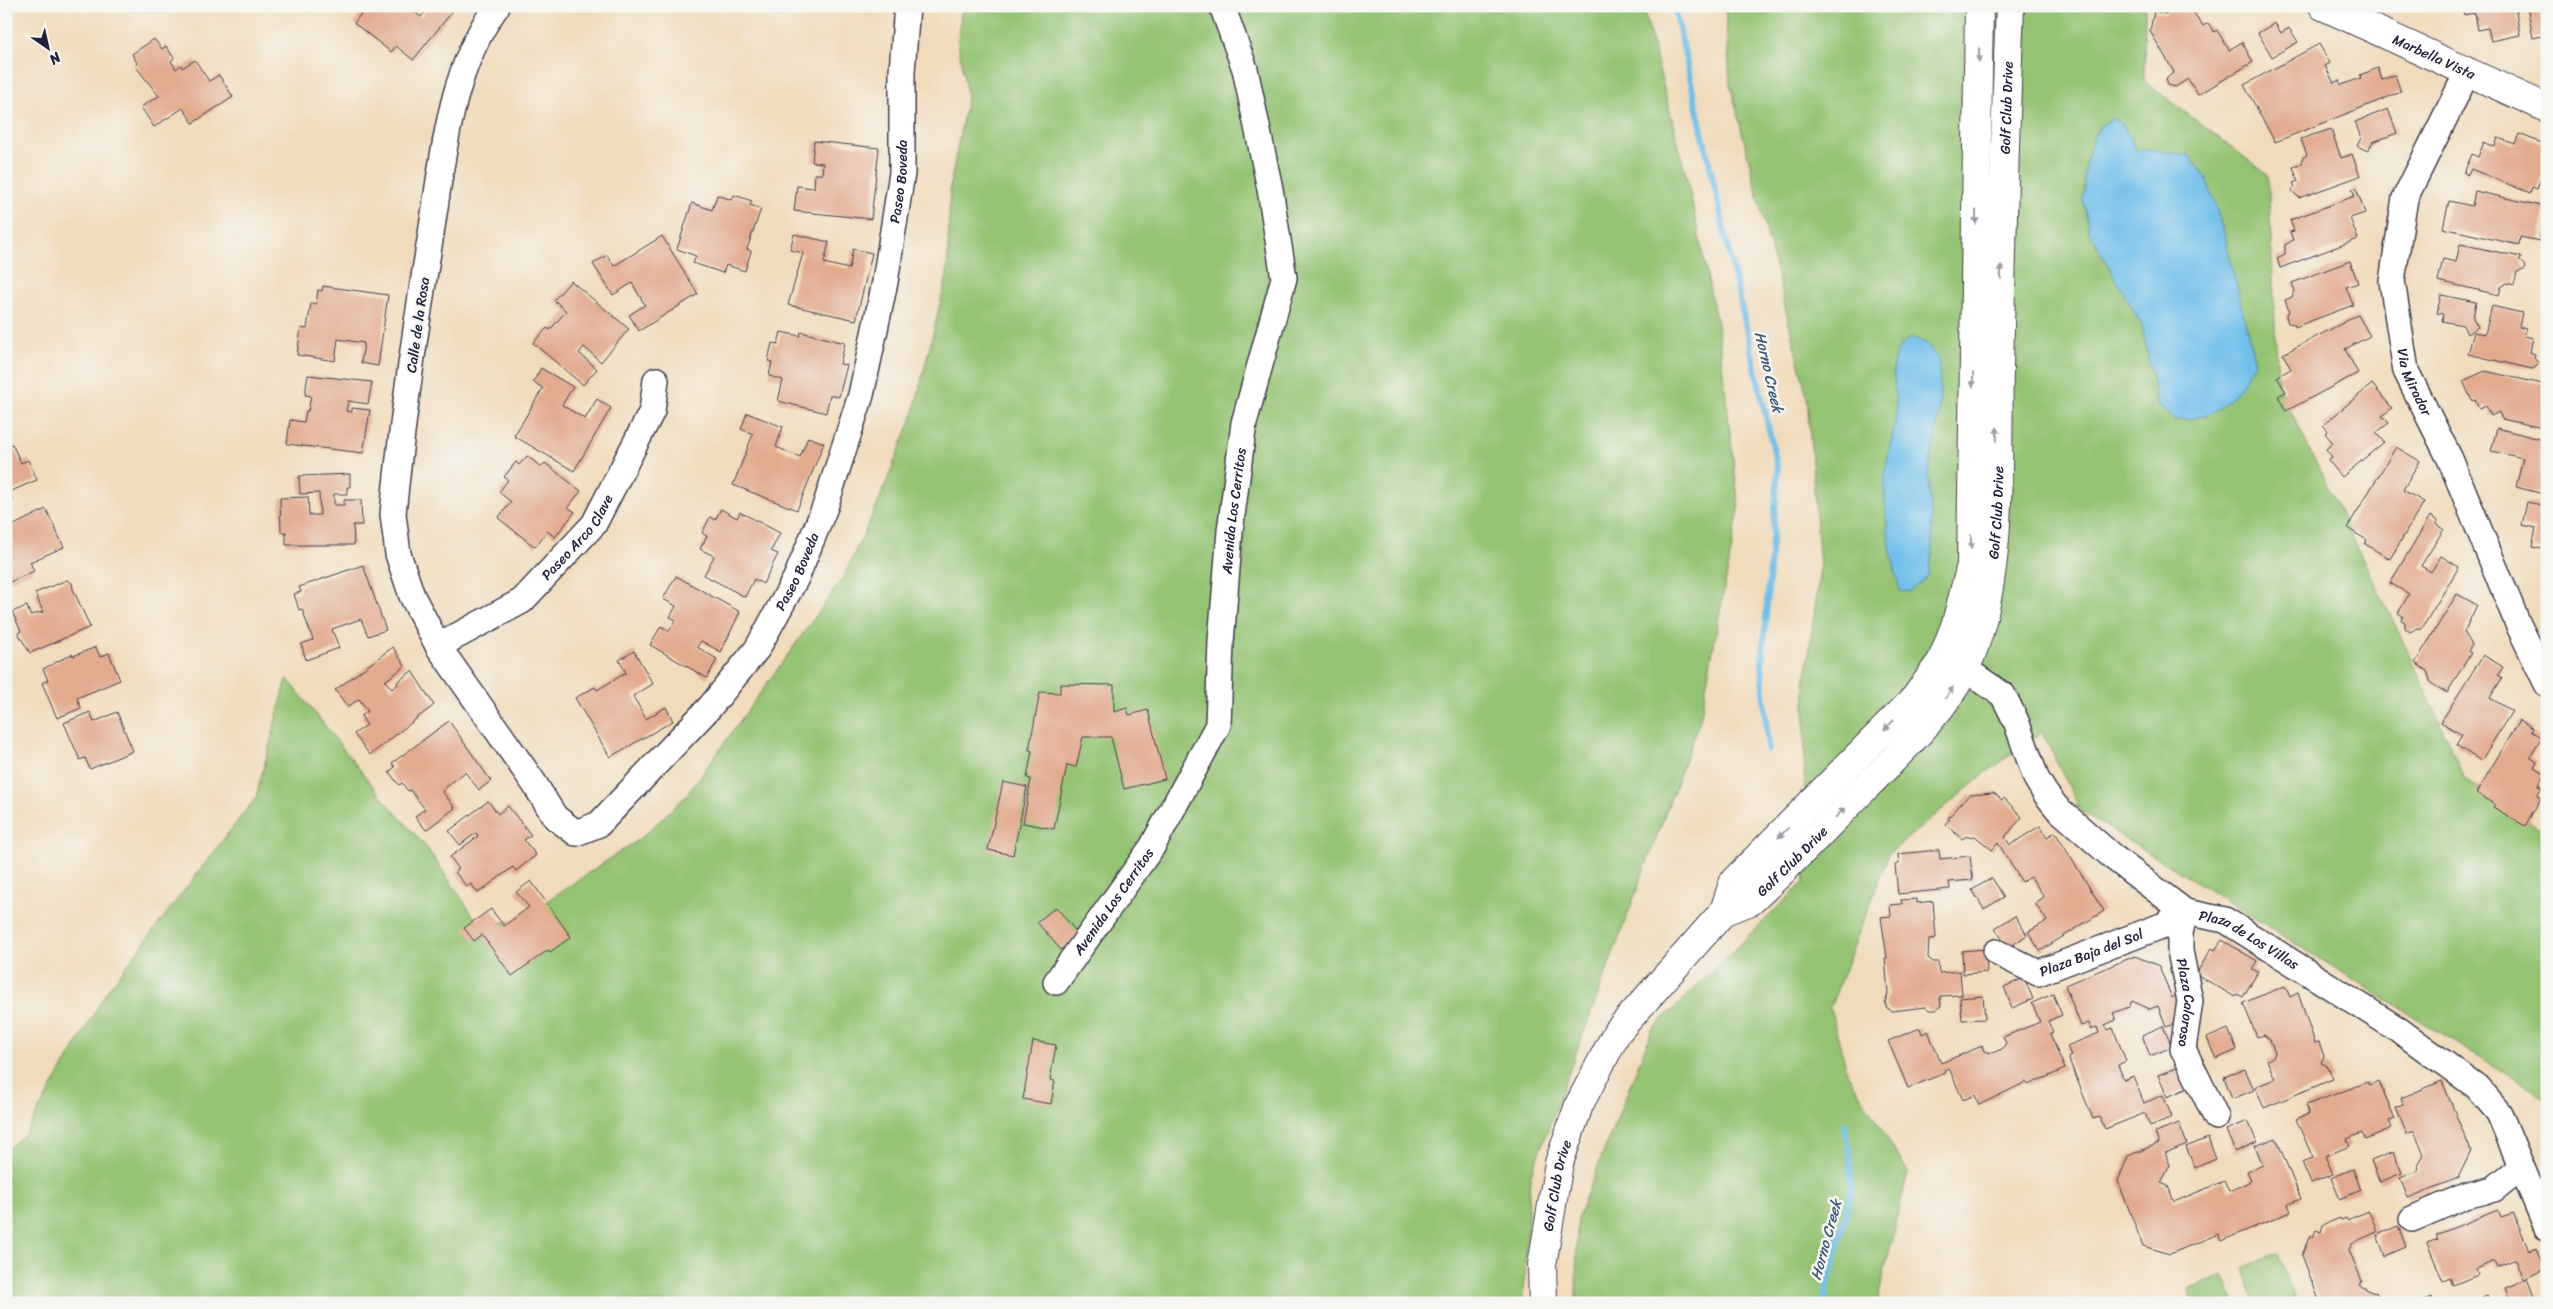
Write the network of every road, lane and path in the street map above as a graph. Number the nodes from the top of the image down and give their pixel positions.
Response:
1 (497, 6) edge
2 (907, 6) edge
3 (1222, 6) edge
4 (1980, 6) edge
5 (2010, 6) edge
6 (2322, 6) edge
7 (2468, 71) junction
8 (2547, 108) edge
9 (656, 380) dead end
10 (438, 646) junction
11 (1953, 665) junction
12 (2547, 684) edge
13 (2185, 912) junction
14 (1996, 952) dead end
15 (1056, 982) dead end
16 (2216, 1117) dead end
17 (2521, 1167) junction
18 (2412, 1219) dead end
19 (2547, 1228) edge
20 (1543, 1303) edge

1 - 10 street, Calle de la Rosa
2 - 10 street, Paseo Boveda
3 - 15 street, Avenida Los Cerritos
4 -> 11 street, Golf Club Drive
11 -> 5 street, Golf Club Drive
6 - 7 street, Marbella Vista
7 - 8 street, Marbella Vista
7 - 12 street, Via Mirador
9 - 10 street, Paseo Arco Clave
11 - 13 street, Plaza de Los Villas
11 - 20 street, Golf Club Drive
13 - 14 street, Plaza Baja del Sol
13 - 16 street, Plaza Caloroso
13 - 17 street, Plaza de Los Villas
17 - 18 street
17 - 19 street, Plaza de Los Villas

